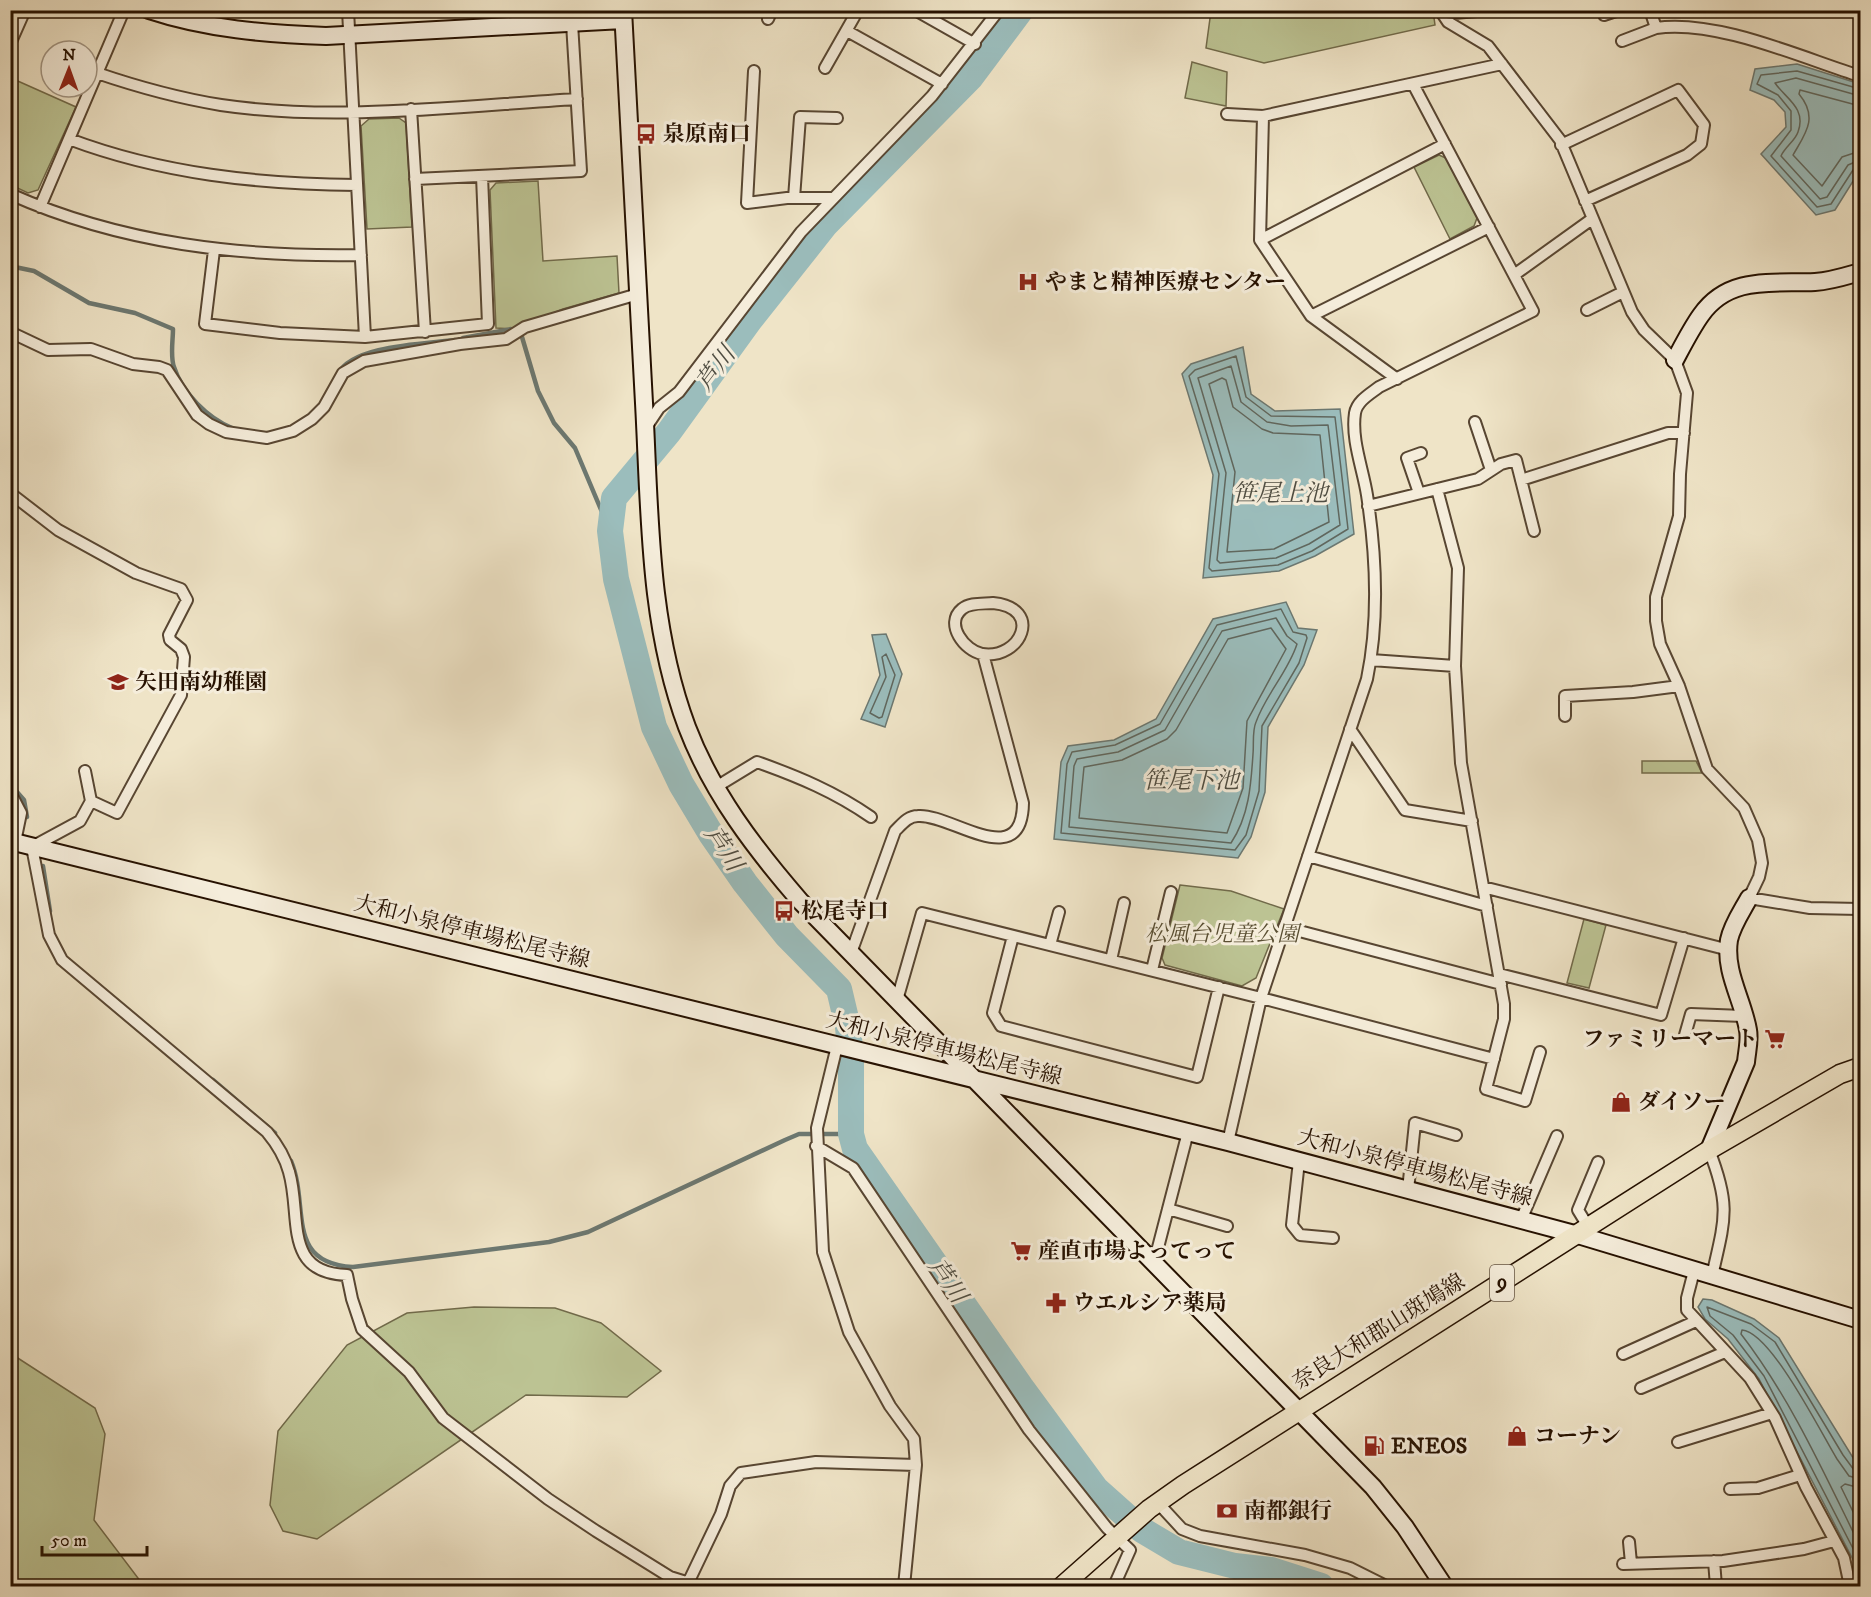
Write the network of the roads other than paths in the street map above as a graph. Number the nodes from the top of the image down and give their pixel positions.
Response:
1 (25, 10) edge
2 (124, 10) edge
3 (149, 10) edge
4 (348, 10) edge
5 (858, 10) edge
6 (915, 10) edge
7 (999, 10) edge
8 (1488, 10) edge
9 (1618, 10) edge
10 (1650, 10) edge
11 (1441, 13) edge
12 (623, 15) edge
13 (1604, 15) dead end
14 (520, 18) edge
15 (572, 23) junction
16 (1656, 28) junction
17 (847, 31) junction
18 (349, 35) junction
19 (11, 40) edge
20 (1622, 41) dead end
21 (975, 44) junction
22 (1502, 64) junction
23 (99, 68) edge
24 (825, 68) dead end
25 (754, 71) dead end
26 (99, 74) edge
27 (1860, 76) edge
28 (942, 84) junction
29 (1413, 84) junction
30 (86, 99) edge
31 (577, 99) junction
32 (411, 109) junction
33 (353, 111) junction
34 (1227, 114) dead end
35 (1263, 116) junction
36 (837, 118) dead end
37 (69, 139) junction
38 (1445, 144) junction
39 (1562, 145) junction
40 (482, 176) junction
41 (415, 179) junction
42 (357, 185) junction
43 (10, 194) edge
44 (794, 198) junction
45 (832, 198) junction
46 (1585, 201) junction
47 (40, 207) junction
48 (1593, 219) junction
49 (1489, 227) junction
50 (1260, 240) junction
51 (214, 250) junction
52 (361, 255) junction
53 (1860, 272) edge
54 (1514, 275) junction
55 (1623, 292) junction
56 (638, 294) junction
57 (1587, 310) dead end
58 (1311, 316) junction
59 (10, 332) edge
60 (424, 332) junction
61 (365, 337) junction
62 (1675, 360) junction
63 (1397, 379) junction
64 (1475, 422) dead end
65 (1684, 433) junction
66 (646, 436) junction
67 (1421, 453) dead end
68 (1491, 470) junction
69 (1521, 480) junction
70 (1437, 489) junction
71 (10, 493) edge
72 (1419, 494) junction
73 (1368, 506) junction
74 (1534, 531) dead end
75 (983, 654) junction
76 (1371, 660) junction
77 (1455, 666) junction
78 (1678, 686) junction
79 (1565, 716) dead end
80 (1350, 729) junction
81 (85, 771) dead end
82 (716, 787) junction
83 (10, 792) edge
84 (91, 801) junction
85 (871, 818) dead end
86 (1472, 821) junction
87 (13, 842) edge
88 (32, 847) junction
89 (1308, 856) junction
90 (1484, 887) junction
91 (1170, 892) dead end
92 (1749, 898) junction
93 (1124, 903) dead end
94 (1487, 906) junction
95 (1860, 909) edge
96 (1059, 912) dead end
97 (1284, 927) junction
98 (1013, 936) junction
99 (1684, 938) junction
100 (1050, 945) junction
101 (1729, 950) junction
102 (851, 953) junction
103 (1111, 960) junction
104 (1152, 970) junction
105 (1500, 979) junction
106 (1219, 987) junction
107 (1261, 998) junction
108 (897, 1000) junction
109 (1743, 1016) junction
110 (1685, 1035) dead end
111 (837, 1046) junction
112 (1540, 1052) dead end
113 (1494, 1059) junction
114 (1860, 1067) edge
115 (976, 1080) junction
116 (1188, 1132) junction
117 (1456, 1135) dead end
118 (1557, 1136) dead end
119 (1228, 1142) junction
120 (816, 1146) junction
121 (1709, 1150) junction
122 (1299, 1161) junction
123 (1598, 1162) dead end
124 (1408, 1190) junction
125 (1168, 1209) junction
126 (1521, 1220) junction
127 (1227, 1226) dead end
128 (1584, 1232) junction
129 (1333, 1238) dead end
130 (1154, 1263) junction
131 (1694, 1270) junction
132 (1712, 1276) junction
133 (1860, 1320) edge
134 (1696, 1321) junction
135 (1725, 1352) junction
136 (1623, 1354) dead end
137 (1641, 1388) dead end
138 (1298, 1412) junction
139 (1772, 1413) junction
140 (1678, 1442) dead end
141 (916, 1465) junction
142 (1800, 1475) junction
143 (1730, 1489) dead end
144 (1154, 1506) junction
145 (1119, 1534) junction
146 (1834, 1541) junction
147 (1629, 1542) dead end
148 (1714, 1561) junction
149 (670, 1582) edge
150 (688, 1583) junction
151 (699, 1587) edge
152 (904, 1587) edge
153 (1062, 1587) edge
154 (1114, 1587) edge
155 (1386, 1587) edge
156 (1444, 1587) edge
157 (1716, 1587) edge
158 (1850, 1587) edge

1 - 19 street
2 - 23 street
3 - 18 street
4 - 18 street
5 - 17 street
6 - 21 street
7 - 21 street
8 - 11 street
9 - 13 street
10 - 16 street
11 - 22 street
12 - 15 street
12 - 56 street
14 - 15 street
14 - 18 street
15 - 31 street
16 - 20 street
16 - 27 street
17 - 24 street
17 - 28 street
18 - 33 street
21 - 28 street
22 - 29 street
22 - 39 street
25 - 44 street
26 - 33 street
28 - 45 street
29 - 35 street
29 - 38 street
30 - 37 street
31 - 32 street
31 - 40 street
32 - 33 street
32 - 41 street
33 - 42 street
34 - 35 street
35 - 50 street
36 - 44 street
37 - 42 street
37 - 47 street
38 - 49 street
38 - 50 street
39 - 46 street
39 - 46 street
40 - 41 street
40 - 60 street
41 - 60 street
42 - 52 street
43 - 47 street
44 - 45 street
45 - 66 street
46 - 48 street
47 - 51 street
48 - 54 street
48 - 55 street
49 - 54 street
49 - 58 street
50 - 58 street
51 - 52 street
51 - 61 street
52 - 61 street
53 - 62 street
54 - 63 street
55 - 57 street
55 - 62 street
56 - 59 street
56 - 66 street
58 - 63 street
60 - 61 street
62 - 65 street
63 - 73 street
64 - 68 street
65 - 69 street
65 - 78 street
66 - 82 street
67 - 72 street
68 - 69 street
68 - 70 street
69 - 74 street
70 - 72 street
70 - 77 street
71 - 84 street
72 - 73 street
73 - 76 street
75 - 75 street
75 - 102 street
76 - 77 street
76 - 80 street
77 - 86 street
78 - 79 street
78 - 92 street
80 - 86 street
80 - 89 street
81 - 84 street
82 - 85 street
82 - 102 street
83 - 87 street
84 - 88 street
86 - 90 street
87 - 88 street, 大和小泉停車場松尾寺線
88 - 111 street, 大和小泉停車場松尾寺線
88 - 149 street
89 - 94 street
89 - 97 street
90 - 94 street
90 - 99 street
91 - 104 street
92 - 95 street
92 - 101 street
93 - 103 street
94 - 105 street
96 - 100 street
97 - 105 street
97 - 107 street
98 - 100 street
98 - 106 street
98 - 108 street
99 - 101 street
99 - 105 street
100 - 103 street
101 - 109 street
102 - 108 street
103 - 104 street
104 - 106 street
105 - 113 street
106 - 107 street
107 - 113 street
107 - 119 street
108 - 115 street
109 - 110 street
109 - 121 street
111 - 115 street, 大和小泉停車場松尾寺線
111 - 120 street
112 - 113 street
114 - 121 main road, 奈良大和郡山斑鳩線 / 9
115 - 116 street, 大和小泉停車場松尾寺線
115 - 130 street
116 - 119 street, 大和小泉停車場松尾寺線
116 - 125 street
117 - 124 street
118 - 126 street
119 - 122 street, 大和小泉停車場松尾寺線
120 - 141 street
120 - 145 street
121 - 128 main road, 奈良大和郡山斑鳩線 / 9
121 - 132 street
122 - 124 street, 大和小泉停車場松尾寺線
122 - 129 street
123 - 128 street
124 - 126 street, 大和小泉停車場松尾寺線
125 - 127 street
125 - 130 street
126 - 128 street, 大和小泉停車場松尾寺線
128 - 131 street, 大和小泉停車場松尾寺線
128 - 138 main road, 奈良大和郡山斑鳩線 / 9
130 - 138 street
131 - 132 street, 大和小泉停車場松尾寺線
131 - 134 street
132 - 133 street, 大和小泉停車場松尾寺線
134 - 135 street
134 - 136 street
135 - 137 street
135 - 139 street
138 - 144 main road, 奈良大和郡山斑鳩線 / 9
138 - 156 street
139 - 140 street
139 - 142 street
141 - 150 street
141 - 152 street
142 - 143 street
142 - 146 street
144 - 145 main road, 奈良大和郡山斑鳩線 / 9
144 - 155 street
145 - 153 main road, 奈良大和郡山斑鳩線 / 9
145 - 154 street
146 - 148 street
146 - 158 street
147 - 148 street
148 - 157 street
149 - 150 street
150 - 151 street

